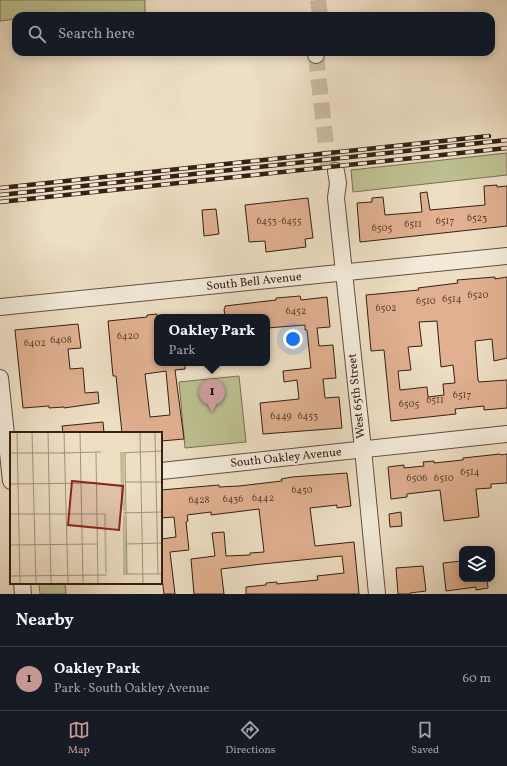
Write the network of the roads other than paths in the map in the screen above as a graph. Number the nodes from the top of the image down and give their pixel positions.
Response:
1 (332, 171) tunnel mouth
2 (507, 256) edge
3 (343, 273) junction
4 (0, 307) edge
5 (0, 378) edge
6 (507, 434) edge
7 (363, 450) junction
8 (162, 471) edge
9 (10, 473) edge
10 (10, 487) edge
11 (0, 488) edge
12 (22, 584) edge
13 (23, 594) edge
14 (377, 594) edge

1 - 3 street, West 65th Street
2 - 3 street, South Bell Avenue
3 - 4 street, South Bell Avenue
3 - 7 street, West 65th Street
5 - 9 street
6 - 7 street, South Oakley Avenue
7 - 8 street, South Oakley Avenue
7 - 14 street, West 65th Street
10 - 11 street
12 - 13 street

